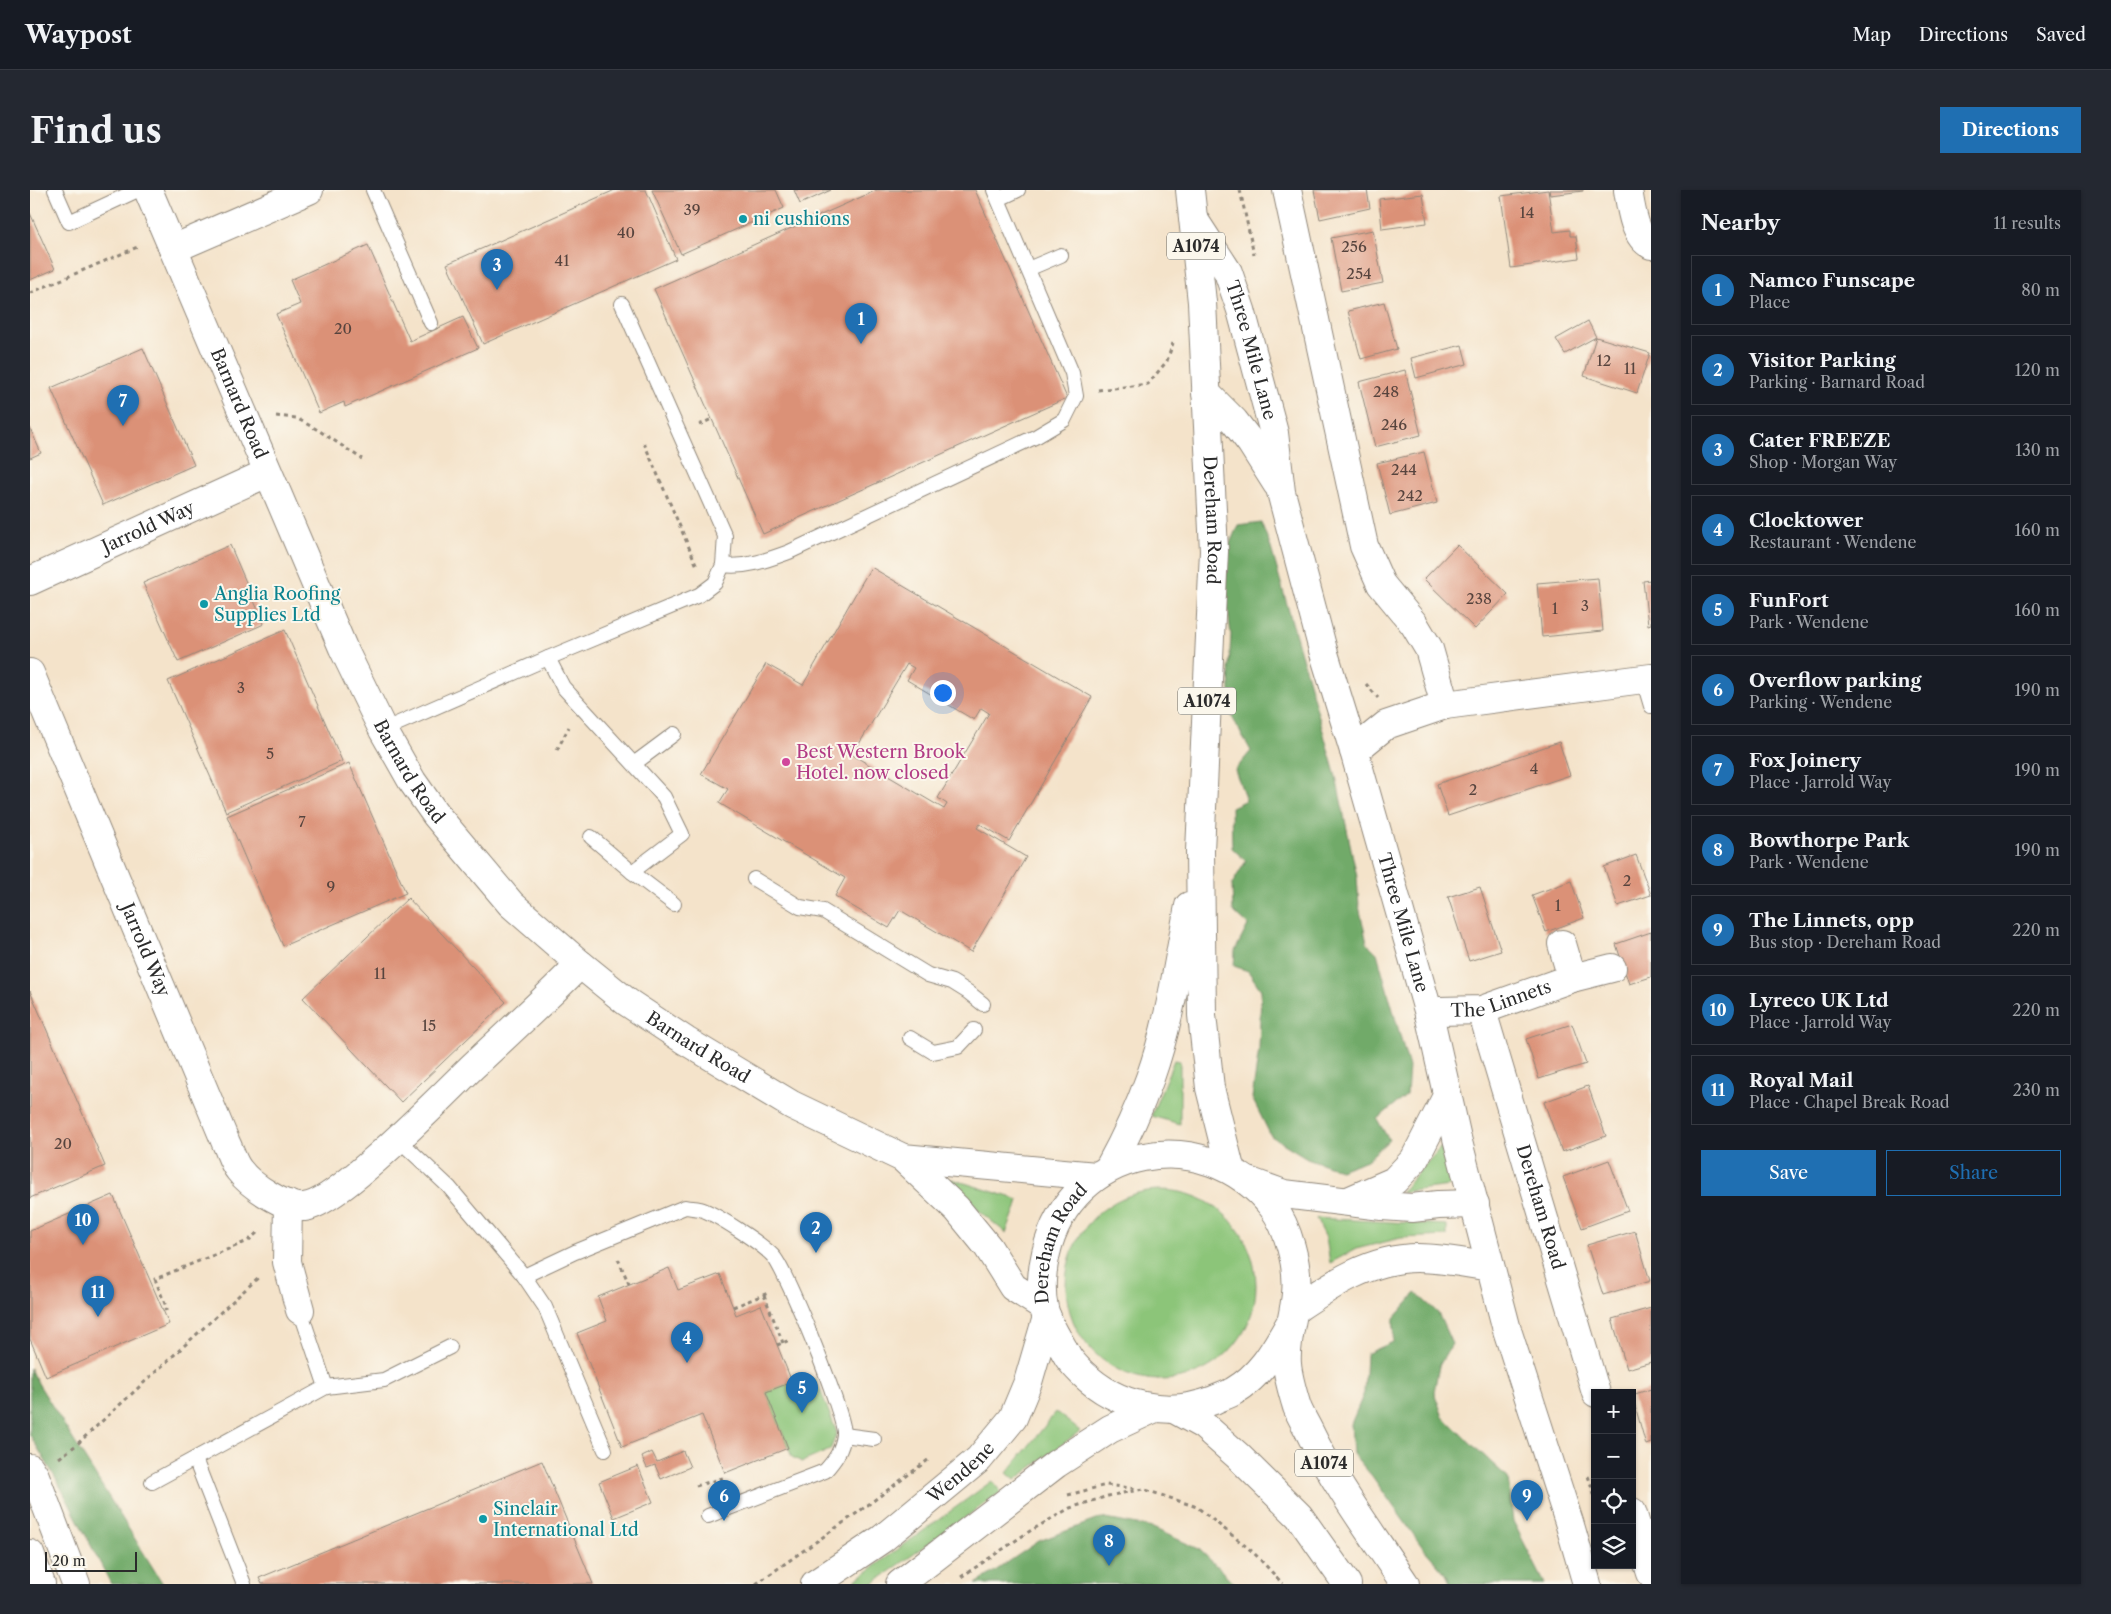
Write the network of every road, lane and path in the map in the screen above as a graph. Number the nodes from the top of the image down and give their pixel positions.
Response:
1 (55, 190) edge
2 (138, 190) edge
3 (148, 190) edge
4 (309, 190) edge
5 (373, 190) edge
6 (1018, 190) edge
7 (1190, 190) edge
8 (1287, 190) edge
9 (1628, 190) edge
10 (996, 195) edge
11 (1193, 218) junction
12 (142, 245) dead end
13 (1651, 245) edge
14 (173, 249) junction
15 (1061, 255) dead end
16 (1028, 269) junction
17 (30, 293) edge
18 (622, 304) dead end
19 (431, 323) dead end
20 (1174, 338) dead end
21 (1206, 393) junction
22 (1076, 396) junction
23 (244, 419) junction
24 (712, 419) dead end
25 (698, 426) dead end
26 (644, 443) dead end
27 (362, 459) dead end
28 (267, 473) junction
29 (1282, 492) junction
30 (723, 565) junction
31 (30, 581) edge
32 (708, 589) junction
33 (548, 658) junction
34 (30, 674) edge
35 (1647, 678) edge
36 (1445, 705) junction
37 (1651, 706) edge
38 (383, 730) junction
39 (674, 734) dead end
40 (1354, 751) junction
41 (635, 764) junction
42 (591, 837) dead end
43 (1200, 851) junction
44 (632, 872) junction
45 (754, 879) dead end
46 (674, 904) dead end
47 (1562, 944) dead end
48 (580, 964) junction
49 (1612, 968) dead end
50 (1572, 978) junction
51 (983, 1004) dead end
52 (1429, 1014) junction
53 (1485, 1021) dead end
54 (974, 1030) dead end
55 (910, 1038) dead end
56 (1447, 1096) junction
57 (397, 1138) junction
58 (903, 1158) junction
59 (1103, 1172) junction
60 (1239, 1175) junction
61 (1346, 1202) junction
62 (288, 1204) junction
63 (1475, 1204) junction
64 (287, 1262) junction
65 (1490, 1267) junction
66 (524, 1276) junction
67 (789, 1285) junction
68 (764, 1295) junction
69 (734, 1307) dead end
70 (164, 1310) dead end
71 (300, 1310) joint
72 (1045, 1312) junction
73 (1292, 1317) junction
74 (783, 1343) dead end
75 (450, 1347) dead end
76 (326, 1387) junction
77 (1595, 1389) edge
78 (1164, 1408) junction
79 (844, 1435) junction
80 (874, 1439) dead end
81 (605, 1450) dead end
82 (935, 1454) dead end
83 (195, 1459) junction
84 (726, 1477) dead end
85 (35, 1478) edge
86 (152, 1482) dead end
87 (696, 1486) dead end
88 (1143, 1489) junction
89 (1059, 1497) dead end
90 (708, 1516) dead end
91 (1636, 1524) edge
92 (30, 1554) edge
93 (1651, 1573) edge
94 (959, 1579) dead end
95 (41, 1584) edge
96 (76, 1584) edge
97 (94, 1584) edge
98 (244, 1584) edge
99 (756, 1584) edge
100 (815, 1584) edge
101 (900, 1584) edge
102 (1283, 1584) edge
103 (1347, 1584) edge
104 (1405, 1584) edge
105 (1587, 1584) edge

1 - 2 lane
3 - 14 main road, Barnard Road
4 - 14 main road
5 - 19 lane
6 - 10 lane
7 - 11 main road, Dereham Road / A1074
8 - 36 main road
9 - 13 main road
10 - 16 lane
11 - 21 main road, Dereham Road / A1074
11 - 29 main road, Three Mile Lane
12 - 17 path
14 - 23 main road, Barnard Road
15 - 16 lane
16 - 22 lane
18 - 30 lane
20 - 22 path
21 - 29 main road, Three Mile Lane
21 - 43 main road, Dereham Road / A1074
22 - 30 lane
23 - 27 path
23 - 28 main road, Barnard Road
24 - 25 path
26 - 32 path
28 - 31 main road, Jarrold Way
28 - 38 main road, Barnard Road
29 - 40 main road, Three Mile Lane
30 - 32 lane
32 - 33 lane
33 - 38 lane
33 - 41 lane
34 - 62 main road, Jarrold Way
35 - 36 main road
35 - 37 lane
36 - 40 main road
38 - 48 main road, Barnard Road
39 - 41 lane
40 - 52 main road, Three Mile Lane
41 - 44 lane
42 - 44 lane
43 - 59 main road, Dereham Road / A1074
43 - 60 main road, Dereham Road / A1074
44 - 46 lane
45 - 51 lane
47 - 50 main road, The Linnets
48 - 57 main road, Jarrold Way
48 - 58 main road, Barnard Road
49 - 50 main road, The Linnets
50 - 52 main road, The Linnets
52 - 56 main road, Three Mile Lane
53 - 77 main road, Dereham Road
54 - 55 lane
56 - 61 main road
56 - 63 main road, Three Mile Lane
57 - 62 main road, Jarrold Way
57 - 66 lane
58 - 59 main road, Barnard Road
58 - 72 main road, Barnard Road
59 - 60 main road, Dereham Road
59 - 72 main road, Dereham Road
60 - 61 main road, Dereham Road
60 - 73 main road, Dereham Road
61 - 63 main road, Dereham Road
62 - 64 main road
62 - 70 path
63 - 65 main road
64 - 71 main road
64 - 85 path
65 - 73 main road, Dereham Road
65 - 105 main road
66 - 67 lane
66 - 81 lane
67 - 68 path
67 - 79 lane
68 - 69 path
68 - 74 path
71 - 76 lane
72 - 78 main road, Dereham Road
72 - 100 main road, Wendene
73 - 78 main road, Dereham Road
73 - 104 main road, Dereham Road / A1074
75 - 76 lane
76 - 83 lane
78 - 101 main road
78 - 103 main road, Dereham Road / A1074
79 - 80 lane
79 - 90 lane
82 - 99 path
83 - 86 lane
83 - 98 lane
84 - 87 path
85 - 96 main road
85 - 97 main road
88 - 89 path
88 - 94 path
88 - 102 path
91 - 93 main road
92 - 95 main road

